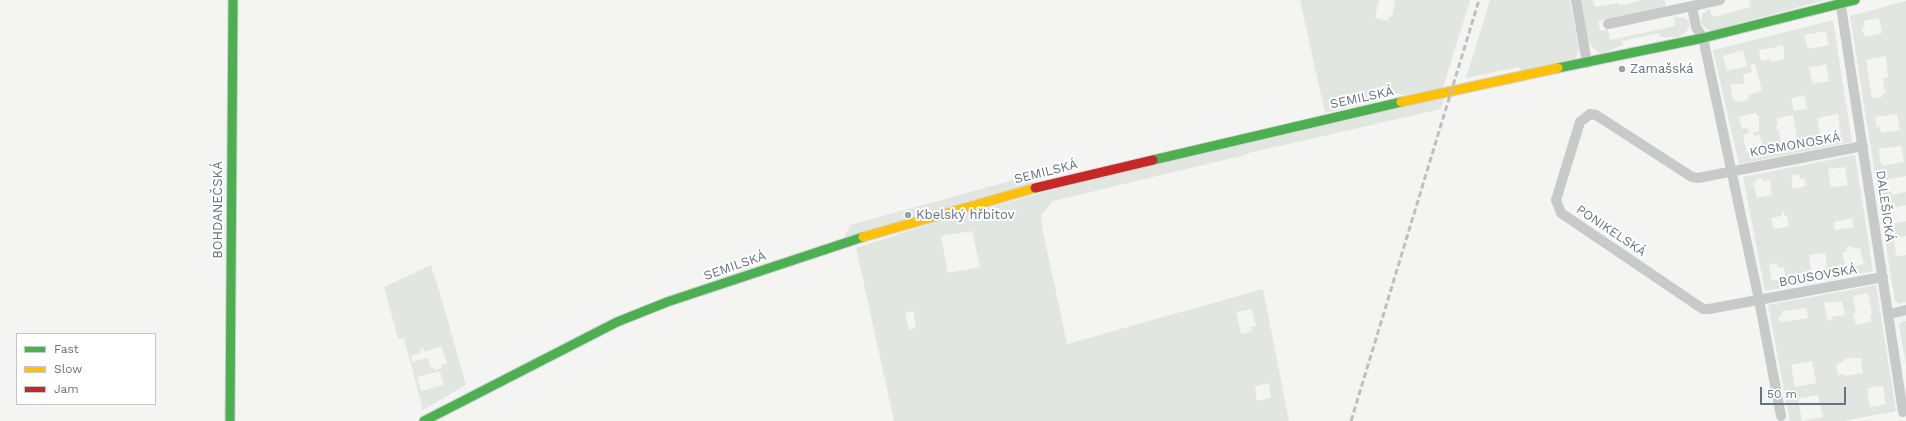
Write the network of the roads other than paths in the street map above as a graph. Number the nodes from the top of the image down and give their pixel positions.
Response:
1 (233, 0) edge
2 (1576, 0) edge
3 (1720, 0) edge
4 (1855, 0) edge
5 (1840, 2) edge
6 (1692, 7) junction
7 (1608, 24) dead end
8 (1703, 38) junction
9 (1587, 63) junction
10 (1863, 146) junction
11 (1732, 170) junction
12 (1883, 277) junction
13 (1759, 300) junction
14 (1906, 310) edge
15 (1889, 314) junction
16 (1903, 412) dead end
17 (1781, 416) dead end
18 (230, 421) edge
19 (424, 421) edge

1 - 18 street, BOHDANEČSKÁ
2 - 9 street
3 - 6 street
4 - 5 street, SEMILSKÁ
5 - 8 street, SEMILSKÁ
5 - 10 street, DALEŠICKÁ
6 - 7 street
6 - 8 street
8 - 9 street, SEMILSKÁ
8 - 11 street
9 - 19 street, SEMILSKÁ
10 - 11 street, KOSMONOSKÁ
10 - 12 street, DALEŠICKÁ
11 - 13 street
11 - 13 street, PONIKELSKÁ
12 - 13 street, BOUSOVSKÁ
12 - 15 street, DALEŠICKÁ
13 - 17 street
14 - 15 street
15 - 16 street, DALEŠICKÁ

